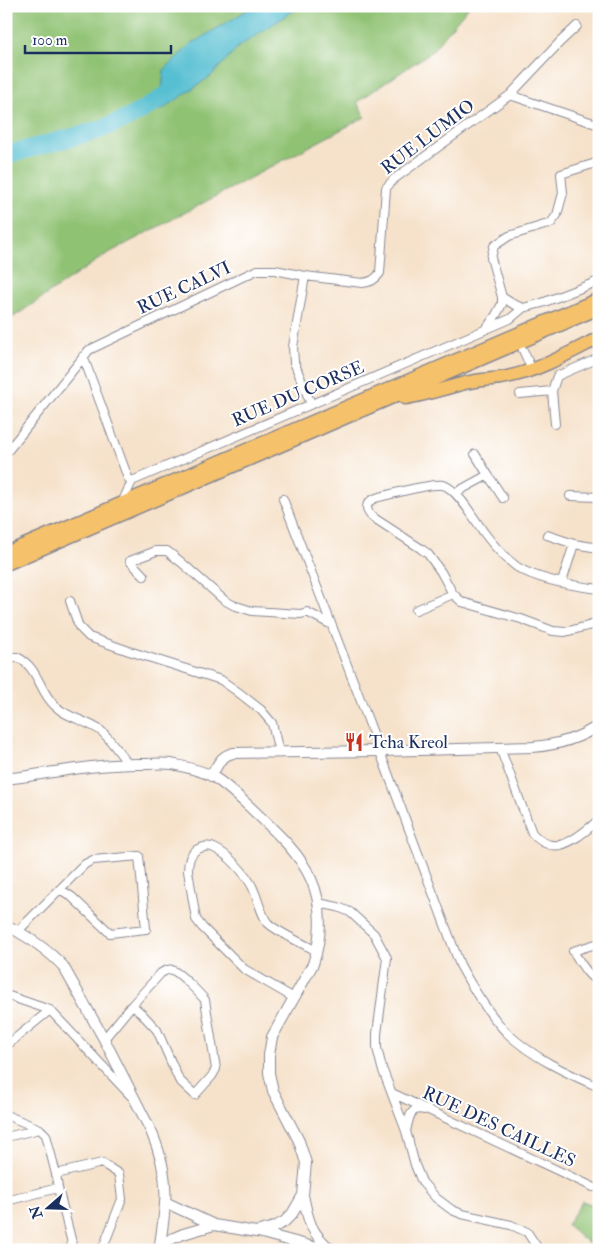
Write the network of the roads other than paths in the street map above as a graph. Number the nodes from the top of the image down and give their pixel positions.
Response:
1 (577, 26) dead end
2 (510, 94) junction
3 (599, 125) edge
4 (599, 162) edge
5 (304, 276) junction
6 (599, 281) edge
7 (502, 297) junction
8 (599, 299) edge
9 (523, 308) junction
10 (599, 308) edge
11 (486, 330) junction
12 (599, 338) edge
13 (523, 350) dead end
14 (83, 356) junction
15 (599, 358) edge
16 (532, 370) junction
17 (552, 391) junction
18 (520, 394) dead end
19 (388, 400) junction
20 (311, 404) junction
21 (555, 424) dead end
22 (6, 454) edge
23 (475, 454) dead end
24 (488, 475) junction
25 (132, 481) junction
26 (455, 493) junction
27 (570, 496) dead end
28 (599, 497) edge
29 (503, 498) dead end
30 (283, 499) dead end
31 (122, 503) junction
32 (547, 534) dead end
33 (574, 544) junction
34 (599, 548) edge
35 (6, 553) edge
36 (6, 564) edge
37 (144, 576) dead end
38 (562, 582) junction
39 (599, 589) edge
40 (453, 594) junction
41 (70, 601) dead end
42 (416, 610) dead end
43 (599, 623) edge
44 (332, 625) junction
45 (6, 664) edge
46 (599, 725) edge
47 (500, 748) junction
48 (380, 751) junction
49 (279, 752) junction
50 (128, 764) junction
51 (211, 776) junction
52 (6, 779) edge
53 (599, 820) edge
54 (60, 889) junction
55 (318, 903) junction
56 (6, 925) edge
57 (18, 931) junction
58 (599, 943) edge
59 (317, 952) junction
60 (599, 981) edge
61 (6, 995) edge
62 (294, 998) junction
63 (132, 1005) junction
64 (50, 1010) junction
65 (104, 1039) junction
66 (6, 1046) edge
67 (599, 1087) edge
68 (392, 1093) junction
69 (136, 1102) junction
70 (429, 1111) junction
71 (6, 1115) edge
72 (40, 1129) junction
73 (406, 1131) junction
74 (6, 1137) edge
75 (56, 1174) junction
76 (593, 1187) dead end
77 (58, 1188) junction
78 (303, 1194) junction
79 (6, 1201) edge
80 (166, 1202) junction
81 (214, 1225) junction
82 (256, 1232) junction
83 (159, 1247) edge
84 (70, 1250) edge
85 (100, 1250) edge
86 (325, 1250) edge
87 (332, 1250) edge
88 (539, 1250) edge

1 - 2 street
2 - 3 street
2 - 5 street, RUE LUMIO
4 - 7 street
5 - 14 street, RUE CALVI
5 - 20 street
6 - 9 street, RUE DU CORSE
7 - 9 street
7 - 11 street
8 - 31 main road
9 - 11 street, RUE DU CORSE
10 - 19 main road
11 - 20 street, RUE DU CORSE
12 - 16 main road
13 - 16 street
14 - 22 street, RUE CALVI
14 - 25 street
15 - 17 street
16 - 19 main road
17 - 18 street
17 - 21 street
19 - 36 main road
20 - 25 street, RUE DU CORSE
23 - 24 street
24 - 26 street
24 - 29 street
25 - 31 street
26 - 38 street
26 - 40 street
27 - 28 street
30 - 44 street
31 - 35 main road
32 - 33 street
33 - 34 street
33 - 38 street
37 - 44 street
38 - 39 street
40 - 42 street
40 - 43 street
41 - 49 street
44 - 48 street
45 - 50 street
46 - 47 street
47 - 48 street
47 - 53 street
48 - 49 street
48 - 67 street
49 - 51 street
50 - 51 street
50 - 52 street
51 - 55 street
54 - 54 street
54 - 57 street
55 - 59 street
55 - 68 street
56 - 57 street
57 - 65 street
58 - 60 street
59 - 62 street
59 - 62 street
61 - 64 street
62 - 78 street
63 - 63 street
63 - 65 street
64 - 66 street
64 - 69 street
65 - 69 street
68 - 70 street, RUE DES CAILLES
68 - 73 street
69 - 80 street
70 - 73 street
70 - 76 street, RUE DES CAILLES
71 - 72 street
72 - 74 street
72 - 75 street
73 - 88 street
75 - 77 street
75 - 85 street
77 - 79 street
77 - 84 street
78 - 82 street
78 - 87 street
80 - 81 street
80 - 83 street
81 - 82 street
81 - 83 street
82 - 86 street

